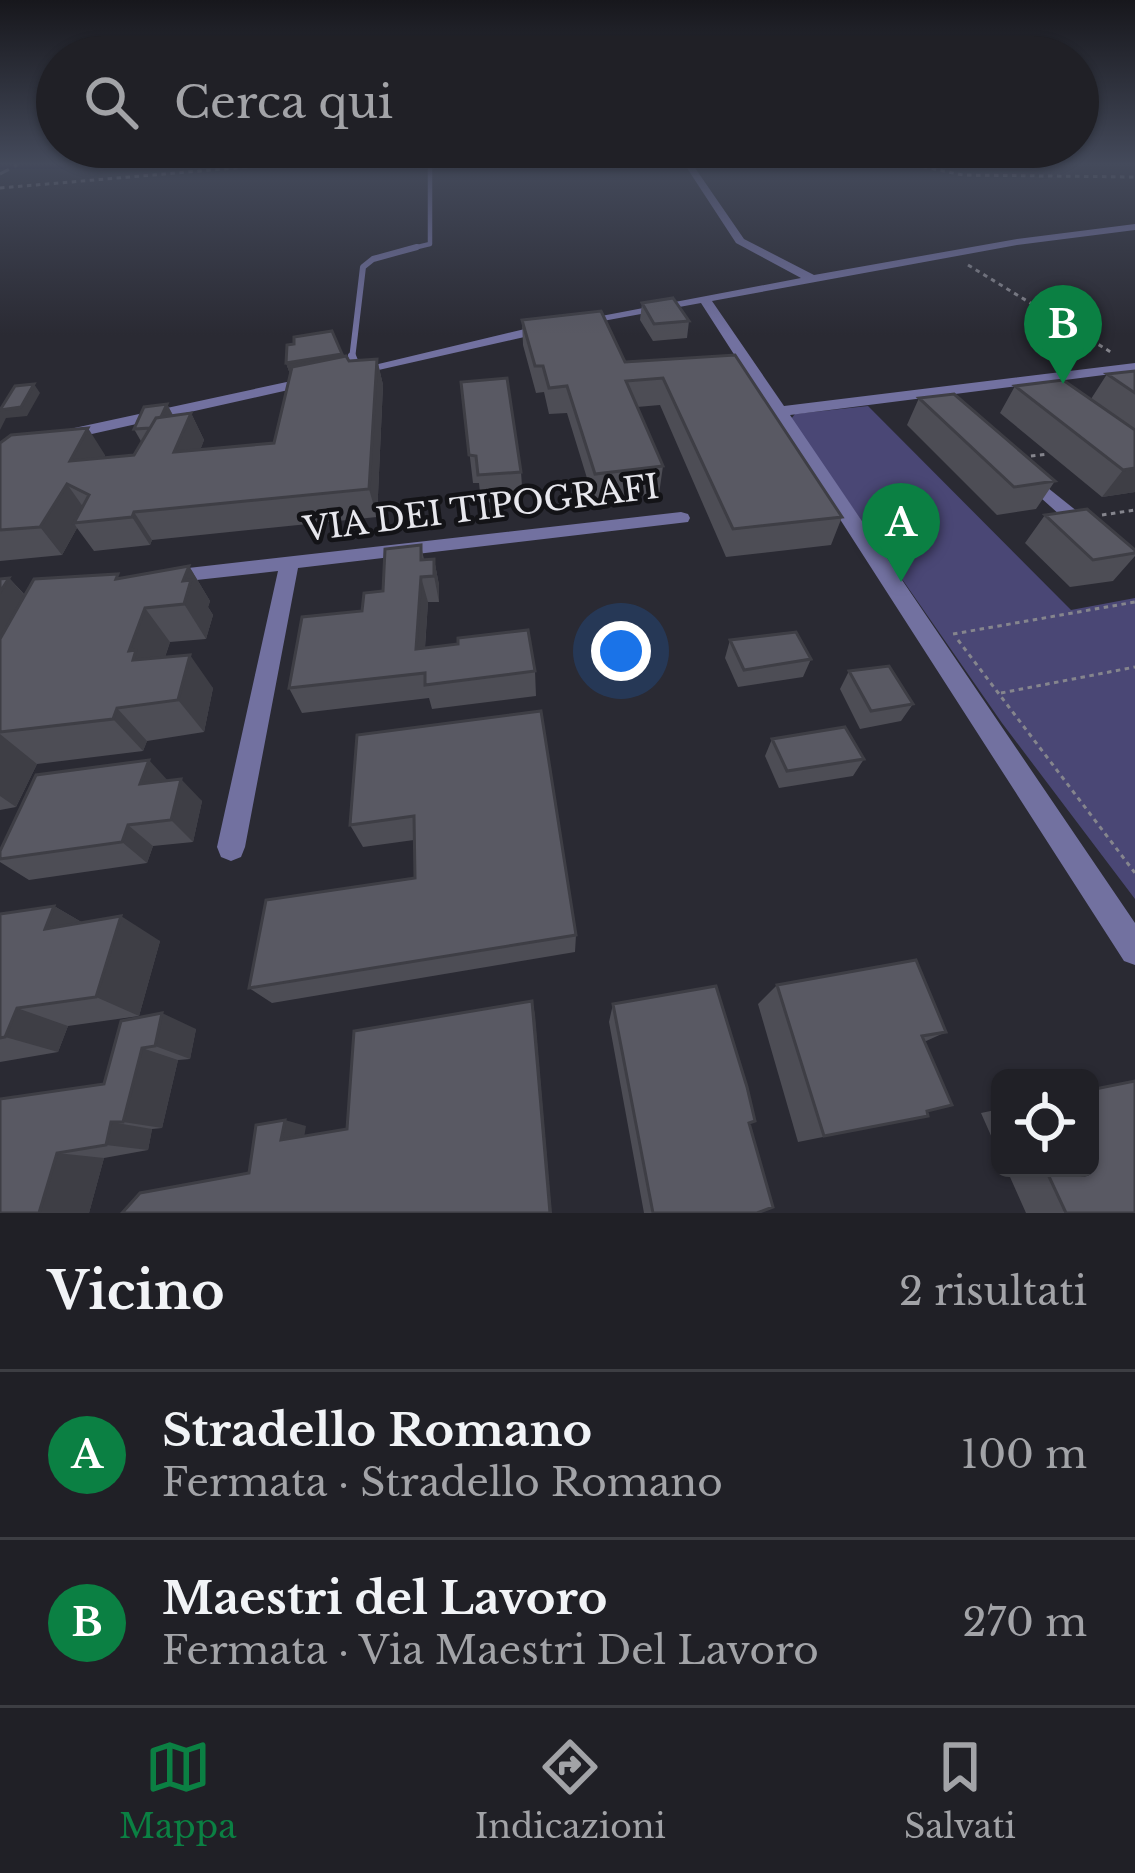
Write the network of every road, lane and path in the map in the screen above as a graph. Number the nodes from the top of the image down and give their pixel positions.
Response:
1 (430, 222) edge
2 (727, 222) edge
3 (1135, 227) edge
4 (951, 254) junction
5 (812, 280) junction
6 (705, 299) junction
7 (1114, 354) dead end
8 (1135, 367) edge
9 (359, 370) junction
10 (932, 392) junction
11 (777, 412) junction
12 (960, 417) edge
13 (44, 440) edge
14 (1054, 453) dead end
15 (1008, 459) joint
16 (1135, 510) edge
17 (681, 518) dead end
18 (1076, 519) junction
19 (1106, 546) edge
20 (289, 565) junction
21 (156, 578) edge
22 (1135, 602) edge
23 (1135, 667) edge
24 (998, 694) junction
25 (970, 702) junction
26 (231, 847) dead end
27 (1135, 873) edge
28 (1135, 950) edge

1 - 9 lane
2 - 5 street
3 - 4 street
4 - 5 street
4 - 7 path
5 - 6 street
6 - 9 street
6 - 11 street
8 - 10 street
9 - 13 street
10 - 11 street
10 - 12 street
11 - 25 street
14 - 15 path
15 - 18 street
16 - 18 path
17 - 20 street, VIA DEI TIPOGRAFI
18 - 19 street
20 - 21 street, VIA DEI TIPOGRAFI
20 - 26 street, VIA DEI TIPOGRAFI
22 - 24 path
23 - 24 path
24 - 25 path
24 - 27 path
25 - 28 street

